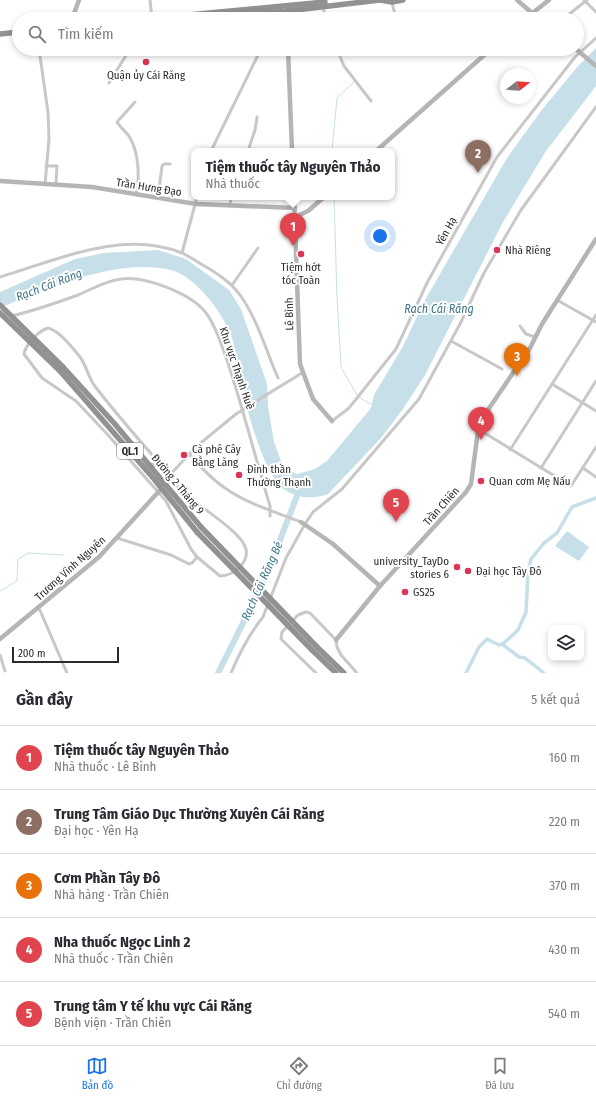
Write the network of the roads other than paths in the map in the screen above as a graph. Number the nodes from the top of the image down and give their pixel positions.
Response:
1 (79, 0) edge
2 (150, 0) edge
3 (350, 0) edge
4 (403, 0) edge
5 (517, 0) edge
6 (549, 0) edge
7 (586, 0) edge
8 (392, 1) edge
9 (322, 6) junction
10 (287, 9) junction
11 (75, 12) edge
12 (151, 12) edge
13 (245, 12) edge
14 (258, 12) edge
15 (284, 12) edge
16 (324, 12) edge
17 (394, 12) edge
18 (531, 12) edge
19 (533, 12) edge
20 (571, 12) edge
21 (596, 12) edge
22 (12, 34) edge
23 (0, 35) edge
24 (596, 38) edge
25 (584, 51) edge
26 (39, 56) edge
27 (126, 56) edge
28 (258, 56) edge
29 (288, 56) edge
30 (340, 56) edge
31 (483, 56) edge
32 (578, 56) edge
33 (584, 56) edge
34 (596, 66) edge
35 (109, 83) dead end
36 (371, 101) dead end
37 (135, 102) dead end
38 (596, 107) edge
39 (257, 117) dead end
40 (212, 148) edge
41 (249, 148) edge
42 (292, 148) edge
43 (379, 148) edge
44 (170, 164) dead end
45 (46, 166) junction
46 (0, 181) edge
47 (45, 184) junction
48 (56, 184) junction
49 (136, 194) junction
50 (158, 198) junction
51 (197, 200) edge
52 (231, 200) edge
53 (294, 200) edge
54 (321, 200) edge
55 (196, 204) junction
56 (229, 206) junction
57 (295, 208) junction
58 (295, 216) junction
59 (596, 239) edge
60 (258, 248) dead end
61 (182, 253) junction
62 (0, 277) edge
63 (232, 285) junction
64 (557, 300) junction
65 (0, 305) edge
66 (0, 312) edge
67 (596, 315) edge
68 (0, 319) edge
69 (594, 321) edge
70 (520, 326) dead end
71 (535, 337) junction
72 (451, 341) junction
73 (62, 369) junction
74 (502, 370) dead end
75 (302, 373) junction
76 (278, 378) dead end
77 (596, 381) edge
78 (552, 384) junction
79 (582, 403) junction
80 (596, 412) edge
81 (332, 421) joint
82 (478, 429) junction
83 (596, 447) edge
84 (510, 450) junction
85 (189, 454) junction
86 (148, 462) junction
87 (160, 467) junction
88 (540, 468) junction
89 (583, 468) junction
90 (169, 476) junction
91 (596, 477) edge
92 (164, 481) junction
93 (162, 488) junction
94 (158, 493) junction
95 (166, 501) junction
96 (174, 502) junction
97 (270, 508) junction
98 (270, 516) dead end
99 (303, 523) junction
100 (117, 538) junction
101 (197, 557) junction
102 (380, 586) junction
103 (39, 608) junction
104 (0, 639) edge
105 (336, 640) junction
106 (314, 649) junction
107 (0, 655) edge
108 (6, 671) dead end
109 (67, 673) edge
110 (231, 673) edge
111 (316, 673) edge
112 (336, 673) edge
113 (344, 673) edge
114 (357, 673) edge

1 - 11 street
2 - 12 street
3 - 10 highway
4 - 8 highway
5 - 18 street
6 - 19 street
7 - 20 street
7 - 21 street
8 - 9 highway
8 - 17 street
9 - 10 highway
9 - 16 street
10 - 13 highway
10 - 14 highway
10 - 15 street
22 - 23 highway
24 - 25 street, Yên Hạ
26 - 45 street
27 - 35 street
28 - 40 street
29 - 42 street
30 - 36 street
31 - 43 street
32 - 81 street, Yên Hạ
33 - 34 street, bridge
37 - 49 street
38 - 72 street
39 - 41 street
44 - 50 street
45 - 47 street
45 - 48 street
46 - 47 street, Trần Hưng Đạo
47 - 48 street, Trần Hưng Đạo
48 - 49 street, Trần Hưng Đạo
49 - 50 street, Trần Hưng Đạo
50 - 55 street, Trần Hưng Đạo
51 - 55 street
52 - 56 street
53 - 57 street, Lê Bình
54 - 58 street
55 - 56 street, Trần Hưng Đạo
55 - 61 street
56 - 57 street, Trần Hưng Đạo
57 - 58 street, Lê Bình
58 - 75 street, Lê Bình
59 - 64 street, Trần Chiên
60 - 63 street
61 - 62 street
61 - 63 street
63 - 76 street
64 - 69 street
64 - 71 street, Trần Chiên
65 - 73 highway, Đường 2 Tháng 9 / QL.1, bridge
66 - 73 highway, Đường 2 Tháng 9 / QL.1, bridge
67 - 69 street
68 - 97 street, Khu vực Thạnh Huề
69 - 78 street
70 - 71 street
71 - 82 street, Trần Chiên
72 - 74 street
72 - 99 street
73 - 86 highway, Đường 2 Tháng 9 / QL.1
73 - 93 highway, Đường 2 Tháng 9 / QL.1
75 - 81 street, Lê Bình
75 - 85 street, bridge
77 - 79 street
78 - 79 street
78 - 84 street
79 - 80 street
79 - 88 street
82 - 84 street
82 - 102 street, Trần Chiên
83 - 89 street
84 - 88 street
85 - 90 street
85 - 97 street
86 - 87 street
86 - 92 highway, Đường 2 Tháng 9 / QL.1
87 - 90 street
87 - 94 street
88 - 89 street
89 - 91 street
90 - 92 street
90 - 101 street
92 - 106 highway, Đường 2 Tháng 9 / QL.1, bridge
93 - 94 street, Trương Vĩnh Nguyên
93 - 96 highway, Đường 2 Tháng 9 / QL.1
94 - 95 street
94 - 100 street, Trương Vĩnh Nguyên
95 - 96 street
95 - 101 street
96 - 106 highway, Đường 2 Tháng 9 / QL.1, bridge
97 - 98 street
97 - 99 street
99 - 102 street
99 - 110 street
100 - 101 street
100 - 103 street, Trương Vĩnh Nguyên
102 - 105 street, Trần Chiên
103 - 104 street, Trương Vĩnh Nguyên
103 - 109 street
105 - 111 street
105 - 114 street
106 - 112 highway, Đường 2 Tháng 9 / QL.1
106 - 113 highway, Đường 2 Tháng 9 / QL.1
107 - 108 street

